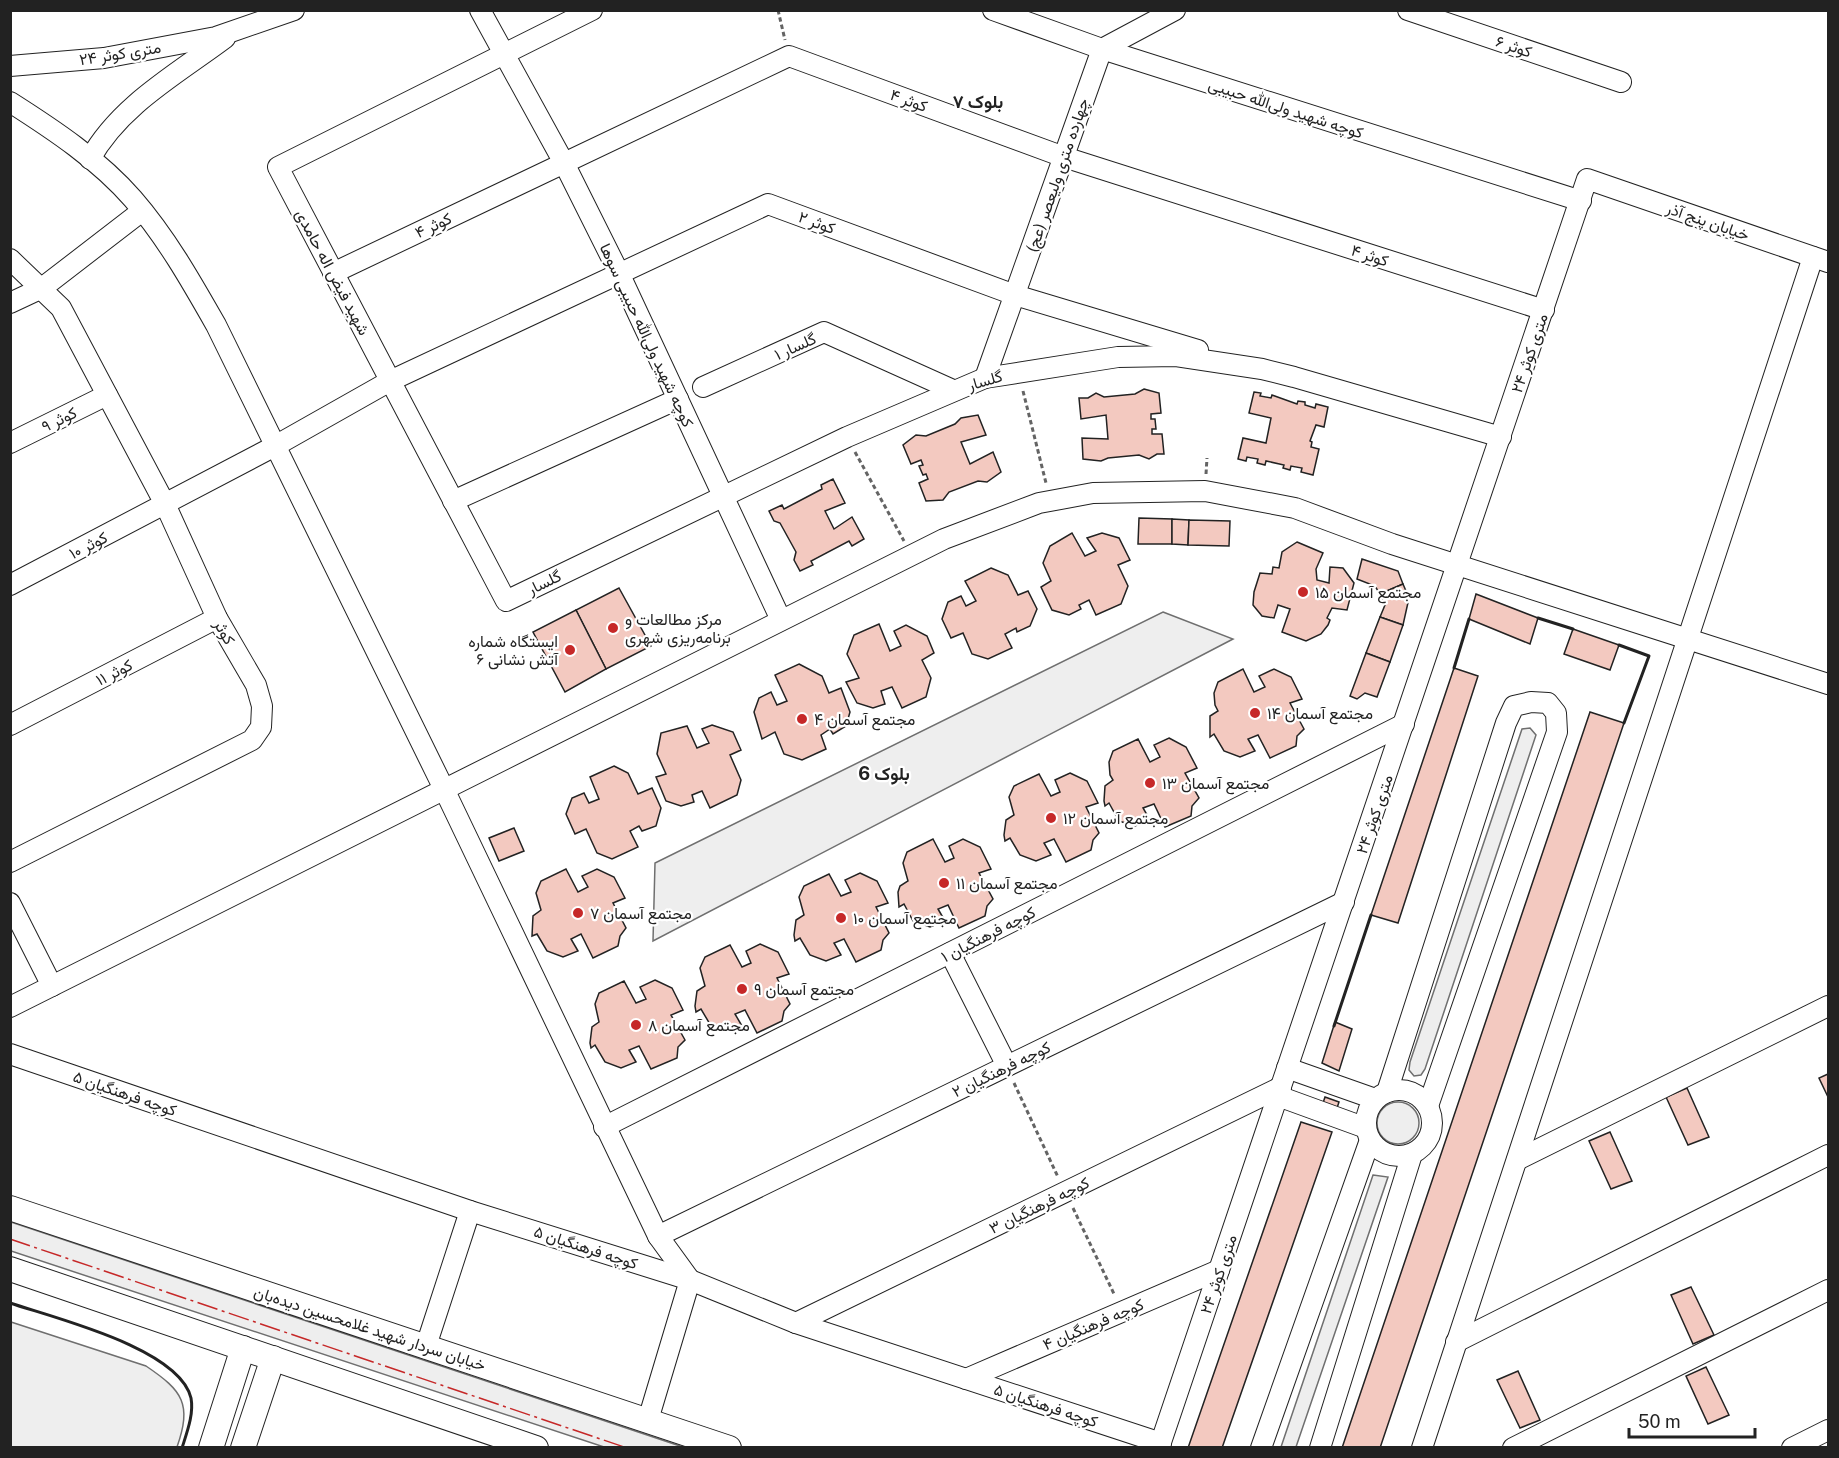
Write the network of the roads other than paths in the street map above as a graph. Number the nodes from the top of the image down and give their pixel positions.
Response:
1 (294, 10) edge
2 (480, 10) edge
3 (592, 10) edge
4 (993, 10) edge
5 (1175, 10) edge
6 (1408, 10) edge
7 (229, 34) junction
8 (1102, 49) junction
9 (503, 55) junction
10 (10, 66) edge
11 (1621, 82) dead end
12 (10, 102) edge
13 (1064, 157) junction
14 (90, 159) junction
15 (564, 163) junction
16 (1587, 179) joint
17 (1581, 201) junction
18 (142, 211) junction
19 (10, 259) edge
20 (1821, 260) edge
21 (333, 273) junction
22 (619, 273) junction
23 (42, 288) junction
24 (1015, 295) junction
25 (10, 303) edge
26 (1544, 310) junction
27 (1262, 369) junction
28 (985, 378) junction
29 (390, 381) junction
30 (703, 387) dead end
31 (953, 390) junction
32 (107, 395) junction
33 (678, 399) junction
34 (1501, 437) junction
35 (10, 443) edge
36 (275, 446) junction
37 (725, 496) junction
38 (453, 501) junction
39 (165, 504) junction
40 (1458, 565) junction
41 (10, 585) edge
42 (506, 601) joint
43 (217, 618) junction
44 (781, 620) junction
45 (1689, 639) junction
46 (1828, 684) edge
47 (1404, 724) junction
48 (10, 725) edge
49 (444, 789) junction
50 (10, 862) edge
51 (1344, 902) junction
52 (10, 903) edge
53 (950, 953) junction
54 (52, 986) junction
55 (1828, 1006) edge
56 (10, 1007) edge
57 (10, 1054) edge
58 (1007, 1066) junction
59 (1282, 1084) junction
60 (1381, 1096) junction
61 (1428, 1106) junction
62 (604, 1127) junction
63 (1368, 1134) junction
64 (1412, 1154) junction
65 (1828, 1155) edge
66 (1517, 1160) junction
67 (10, 1208) edge
68 (470, 1210) junction
69 (658, 1236) junction
70 (10, 1269) edge
71 (1219, 1270) junction
72 (690, 1280) junction
73 (1828, 1290) edge
74 (796, 1323) junction
75 (1456, 1342) junction
76 (426, 1346) junction
77 (243, 1348) junction
78 (273, 1358) junction
79 (966, 1379) junction
80 (648, 1420) junction
81 (1828, 1430) edge
82 (1160, 1445) edge
83 (211, 1448) edge
84 (243, 1448) edge
85 (536, 1448) edge
86 (729, 1448) edge
87 (1261, 1448) edge
88 (1320, 1448) edge
89 (1422, 1448) edge
90 (1513, 1448) edge
91 (1792, 1448) edge

1 - 7 street, ۲۴ متری کوثر
2 - 9 street, کوچه شهید ولی‌الله حبیبی سوها
3 - 9 street
4 - 8 street, کوچه شهید ولی‌الله حبیبی
5 - 8 street
6 - 11 street, کوثر ۶
7 - 10 street, ۲۴ متری کوثر
7 - 14 street, ۲۴ متری کوثر
8 - 13 street, چهارده متری ولیعصر (عج)
8 - 17 street, کوچه شهید ولی‌الله حبیبی
9 - 15 street, کوچه شهید ولی‌الله حبیبی سوها
9 - 21 street, شهید فیض اله حامدی
12 - 14 street
13 - 15 street, کوثر ۴
13 - 24 street, چهارده متری ولیعصر (عج)
13 - 26 street, کوثر ۴
14 - 18 street
15 - 21 street, کوثر ۴
15 - 22 street, کوچه شهید ولی‌الله حبیبی سوها
16 - 17 street, ۲۴ متری کوثر
16 - 20 street, خیابان پنج آذر
17 - 26 street, ۲۴ متری کوثر
18 - 23 street
18 - 36 street
19 - 23 street, کوثر
20 - 45 street
21 - 29 street, شهید فیض اله حامدی
22 - 24 street, کوثر ۲
22 - 29 street, کوثر ۲
22 - 33 street, کوچه شهید ولی‌الله حبیبی سوها
23 - 25 street
23 - 32 street, کوثر
24 - 27 street, کوثر ۲
24 - 28 street, چهارده متری ولیعصر (عج)
26 - 34 street, ۲۴ متری کوثر
27 - 28 street, گلسار
27 - 34 street, گلسار
28 - 31 street, گلسار
29 - 36 street, کوثر ۲
29 - 38 street, شهید فیض اله حامدی
30 - 31 street, گلسار ۱
31 - 37 street, گلسار
32 - 35 street, کوثر ۹
32 - 39 street, کوثر
33 - 37 street, کوچه شهید ولی‌الله حبیبی سوها
33 - 38 street
34 - 40 street, ۲۴ متری کوثر
36 - 39 street, کوثر ۱۰
36 - 49 street
37 - 42 street, گلسار
37 - 44 street, کوچه شهید ولی‌الله حبیبی سوها
38 - 42 street, شهید فیض اله حامدی
39 - 41 street, کوثر ۱۰
39 - 43 street, کوثر
40 - 44 street
40 - 45 street
40 - 47 street, ۲۴ متری کوثر
43 - 48 street, کوثر ۱۱
43 - 50 street, کوثر
44 - 49 street
45 - 46 street
45 - 66 street
47 - 51 street, ۲۴ متری کوثر
47 - 53 street, کوچه فرهنگیان ۱
49 - 54 street
49 - 62 street
51 - 58 street, کوچه فرهنگیان ۲
51 - 59 street, ۲۴ متری کوثر
52 - 54 street
53 - 58 street
53 - 62 street, کوچه فرهنگیان ۱
54 - 56 street
55 - 66 street
57 - 68 street, کوچه فرهنگیان ۵
58 - 69 street, کوچه فرهنگیان ۲
59 - 60 street
59 - 63 street
59 - 71 street, ۲۴ متری کوثر
59 - 74 street, کوچه فرهنگیان ۳
60 - 61 street
60 - 61 street
60 - 63 street
61 - 64 street
62 - 69 street
63 - 64 street
63 - 87 street
64 - 88 street
65 - 75 street
66 - 75 street
67 - 76 main road, خیابان سردار شهید غلامحسین دیده‌بان
68 - 72 street, کوچه فرهنگیان ۵
68 - 76 street
69 - 72 street
70 - 77 main road
71 - 79 street, کوچه فرهنگیان ۴
71 - 82 street, ۲۴ متری کوثر
72 - 74 street, کوچه فرهنگیان ۵
72 - 80 street
73 - 90 street
74 - 79 street, کوچه فرهنگیان ۵
75 - 89 street
76 - 80 main road, خیابان سردار شهید غلامحسین دیده‌بان
77 - 78 main road
77 - 83 main road
78 - 84 main road
78 - 85 main road
79 - 82 street, کوچه فرهنگیان ۵
80 - 86 main road, خیابان سردار شهید غلامحسین دیده‌بان
81 - 91 street

